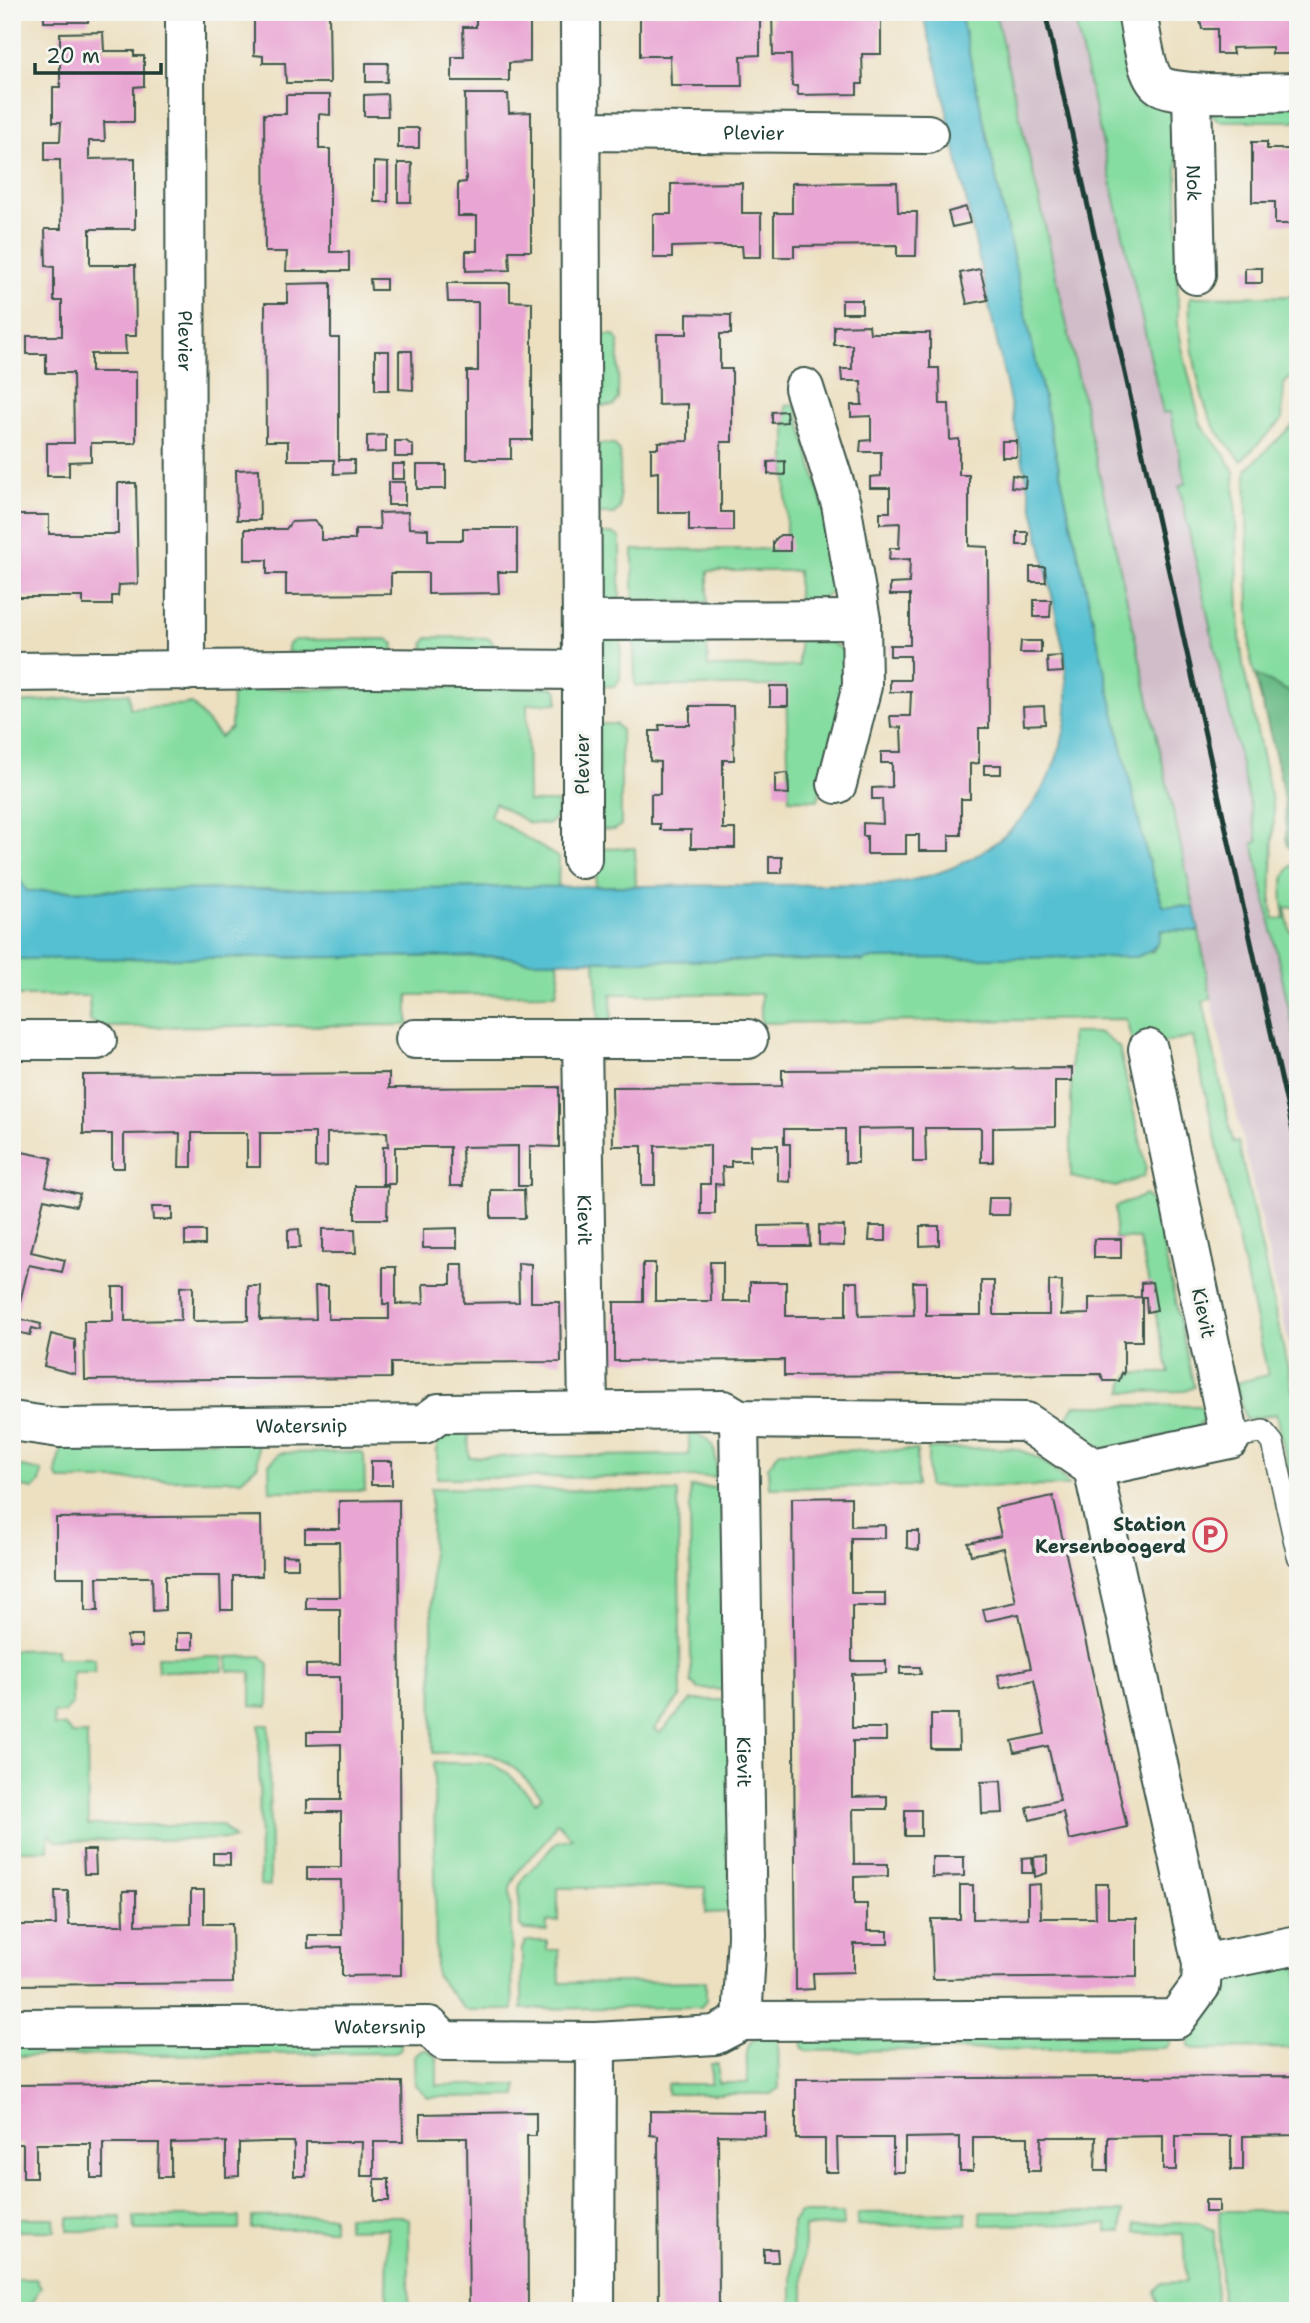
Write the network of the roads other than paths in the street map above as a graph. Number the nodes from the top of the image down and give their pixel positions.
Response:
1 (185, 12) edge
2 (580, 12) edge
3 (1137, 12) edge
4 (1192, 92) junction
5 (1298, 92) edge
6 (581, 131) junction
7 (928, 134) dead end
8 (1196, 275) dead end
9 (804, 388) dead end
10 (861, 620) junction
11 (582, 621) junction
12 (582, 670) junction
13 (186, 671) junction
14 (12, 672) edge
15 (837, 784) dead end
16 (582, 859) dead end
17 (415, 1039) dead end
18 (748, 1039) dead end
19 (12, 1040) edge
20 (97, 1040) dead end
21 (582, 1040) junction
22 (1148, 1049) dead end
23 (588, 1411) junction
24 (739, 1419) junction
25 (12, 1421) edge
26 (1230, 1439) junction
27 (1093, 1468) junction
28 (1298, 1556) edge
29 (1298, 1945) edge
30 (1202, 1964) junction
31 (742, 2021) junction
32 (12, 2028) edge
33 (596, 2042) junction
34 (595, 2311) edge

1 - 13 street, Plevier
2 - 6 street, Plevier
3 - 4 street
4 - 5 street
4 - 8 street, Nok
6 - 7 street, Plevier
6 - 11 street, Plevier
9 - 10 street
10 - 11 street
10 - 15 street
11 - 12 street, Plevier
12 - 13 street
12 - 16 street, Plevier
13 - 14 street
17 - 21 street
18 - 21 street
19 - 20 street
21 - 23 street, Kievit
22 - 26 street, Kievit
23 - 24 street
23 - 25 street, Watersnip
24 - 27 street
24 - 31 street, Kievit
26 - 27 street
26 - 28 lane
27 - 30 street
29 - 30 street
30 - 31 street
31 - 33 street
32 - 33 street, Watersnip
33 - 34 street

